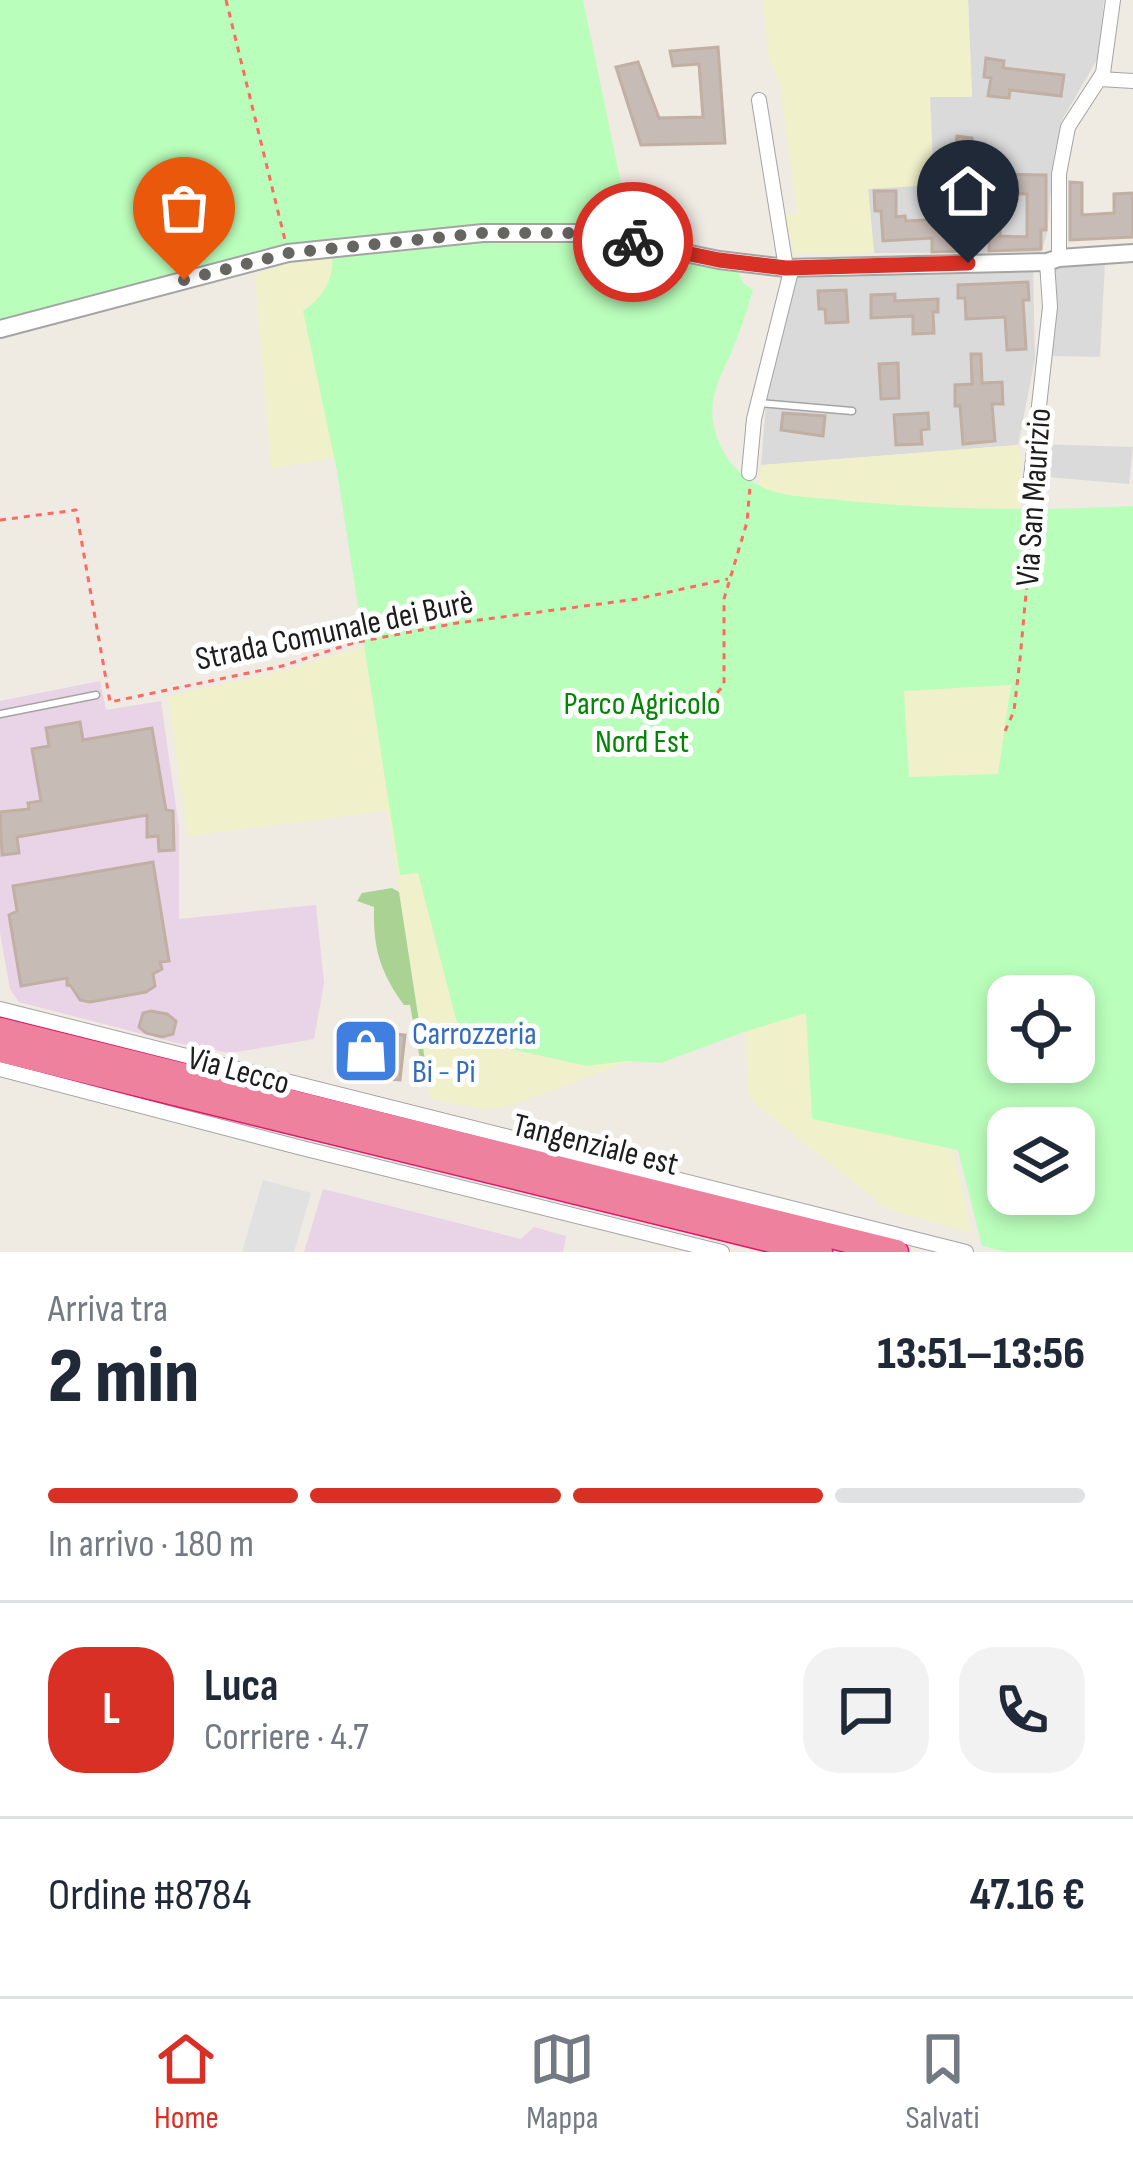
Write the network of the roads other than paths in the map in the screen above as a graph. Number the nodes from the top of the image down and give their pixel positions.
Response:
1 (1114, 0) edge
2 (1133, 81) edge
3 (1097, 83) junction
4 (759, 100) dead end
5 (1133, 253) edge
6 (1053, 260) junction
7 (789, 267) junction
8 (0, 329) edge
9 (760, 403) junction
10 (853, 412) dead end
11 (749, 472) road end
12 (1031, 478) road end
13 (96, 694) dead end
14 (0, 714) edge
15 (0, 1009) edge
16 (0, 1030) edge
17 (0, 1050) edge
18 (0, 1069) edge
19 (722, 1252) edge
20 (820, 1252) edge
21 (896, 1252) edge
22 (966, 1252) edge

1 - 3 street, Via San Maurizio
2 - 3 street
3 - 6 street, Via San Maurizio
4 - 7 street
5 - 6 street
6 - 7 street
6 - 12 street, Via San Maurizio
7 - 8 street
7 - 9 street
9 - 10 lane
9 - 11 street
13 - 14 lane
15 - 22 street, Via Lecco
16 - 21 highway, Tangenziale est
17 - 20 highway, Tangenziale est
18 - 19 street, Via Lecco

